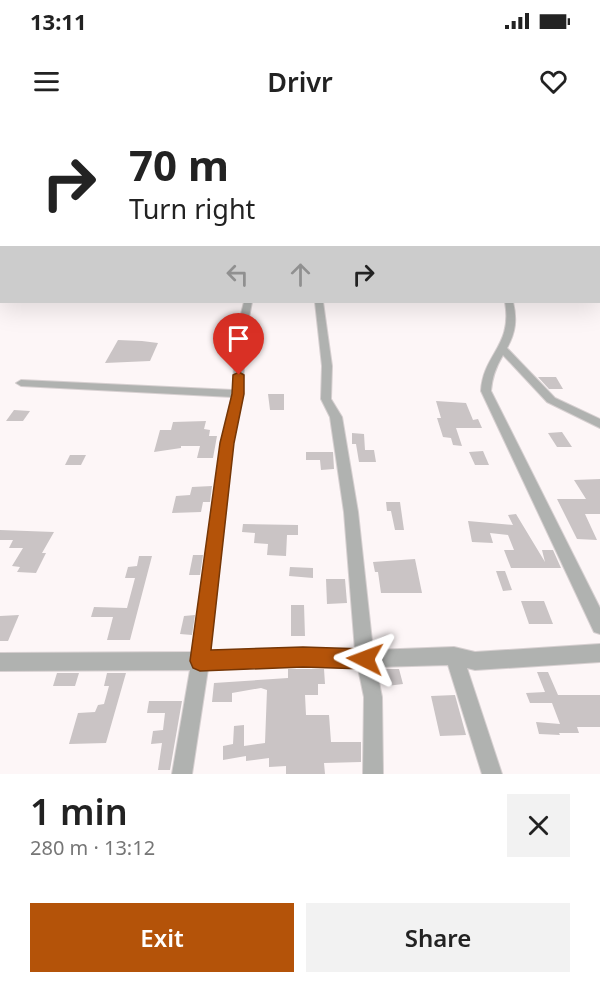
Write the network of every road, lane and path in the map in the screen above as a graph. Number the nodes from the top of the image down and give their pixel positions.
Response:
1 (248, 303) edge
2 (319, 303) edge
3 (510, 303) edge
4 (504, 350) junction
5 (21, 383) dead end
6 (238, 394) junction
7 (600, 424) edge
8 (600, 626) edge
9 (600, 653) edge
10 (453, 656) junction
11 (365, 659) junction
12 (200, 661) junction
13 (0, 662) edge
14 (182, 774) edge
15 (373, 774) edge
16 (492, 774) edge

1 - 6 street
2 - 11 street
3 - 4 street
4 - 7 street
4 - 8 street
5 - 6 street
6 - 12 street
9 - 10 street
10 - 11 street
10 - 16 street
11 - 12 street
11 - 15 street
12 - 13 street
12 - 14 street

